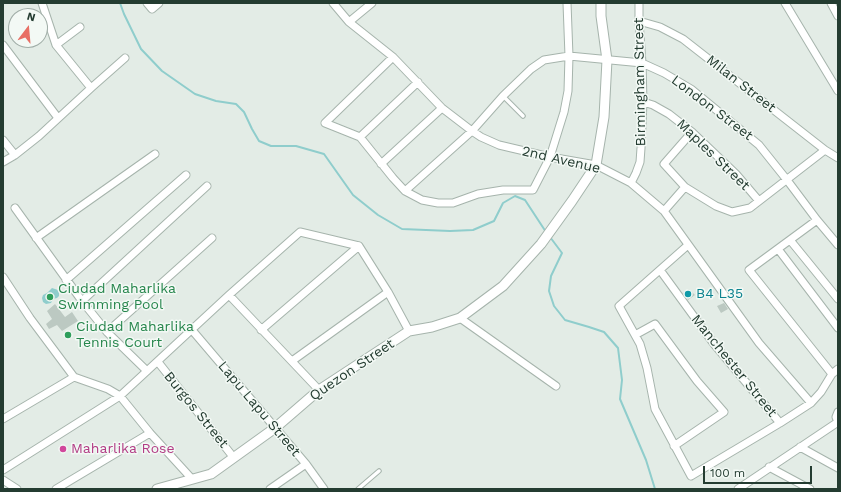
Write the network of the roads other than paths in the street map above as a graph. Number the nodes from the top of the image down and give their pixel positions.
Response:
1 (42, 3) edge
2 (148, 3) edge
3 (159, 3) edge
4 (333, 3) edge
5 (372, 3) edge
6 (567, 3) edge
7 (601, 3) edge
8 (639, 3) edge
9 (785, 3) edge
10 (831, 3) edge
11 (838, 16) edge
12 (639, 21) junction
13 (349, 22) junction
14 (80, 27) dead end
15 (3, 45) edge
16 (56, 45) junction
17 (569, 56) junction
18 (393, 57) junction
19 (125, 58) dead end
20 (607, 60) junction
21 (642, 63) junction
22 (418, 82) junction
23 (91, 88) junction
24 (838, 91) edge
25 (503, 96) junction
26 (643, 102) junction
27 (442, 108) junction
28 (523, 116) dead end
29 (58, 118) junction
30 (472, 131) junction
31 (692, 132) junction
32 (360, 137) junction
33 (3, 140) edge
34 (825, 150) junction
35 (155, 154) dead end
36 (14, 155) junction
37 (550, 157) junction
38 (838, 158) edge
39 (3, 162) edge
40 (381, 164) junction
41 (596, 165) junction
42 (186, 175) dead end
43 (787, 180) junction
44 (631, 183) junction
45 (207, 186) dead end
46 (685, 187) junction
47 (405, 191) junction
48 (759, 201) junction
49 (15, 208) dead end
50 (664, 211) junction
51 (817, 220) junction
52 (36, 238) junction
53 (212, 238) dead end
54 (790, 240) junction
55 (688, 245) junction
56 (838, 245) edge
57 (359, 246) junction
58 (778, 249) junction
59 (660, 270) junction
60 (3, 277) edge
61 (66, 280) junction
62 (388, 292) junction
63 (228, 295) junction
64 (838, 299) edge
65 (82, 301) junction
66 (460, 318) junction
67 (838, 328) edge
68 (192, 330) junction
69 (261, 330) junction
70 (107, 332) junction
71 (409, 332) junction
72 (635, 335) junction
73 (158, 362) junction
74 (292, 362) junction
75 (147, 371) junction
76 (835, 371) edge
77 (74, 377) junction
78 (556, 386) dead end
79 (319, 390) junction
80 (120, 396) junction
81 (812, 403) junction
82 (838, 412) edge
83 (3, 419) edge
84 (838, 422) edge
85 (780, 423) junction
86 (275, 428) junction
87 (150, 433) junction
88 (674, 446) junction
89 (800, 447) junction
90 (234, 458) junction
91 (306, 464) junction
92 (770, 467) junction
93 (838, 468) edge
94 (3, 470) edge
95 (379, 471) dead end
96 (192, 479) junction
97 (3, 480) edge
98 (742, 488) edge
99 (17, 489) edge
100 (56, 489) edge
101 (157, 489) edge
102 (270, 489) edge
103 (324, 489) edge
104 (358, 489) edge
105 (810, 489) edge

1 - 16 street
2 - 3 street
4 - 13 street, 2nd Avenue
5 - 13 street
6 - 17 street
7 - 20 street
8 - 12 street, Birmingham Street
9 - 24 street
10 - 11 street
12 - 21 street, Birmingham Street
12 - 34 street, Milan Street
13 - 18 street, 2nd Avenue
14 - 16 street
15 - 29 street
16 - 23 street
17 - 20 street, London Street
17 - 25 street, London Street
17 - 37 street
18 - 22 street, 2nd Avenue
18 - 32 street
19 - 23 street
20 - 21 street, London Street
20 - 41 street
21 - 26 street, Birmingham Street
21 - 43 street, London Street
22 - 27 street, 2nd Avenue
22 - 32 street
23 - 29 street
25 - 28 lane
25 - 30 street, London Street
26 - 31 street, Maples Street
26 - 44 street, Birmingham Street
27 - 30 street, 2nd Avenue
27 - 40 street
29 - 36 street
30 - 37 street, 2nd Avenue
30 - 47 street, London Street
31 - 46 street
31 - 48 street, Maples Street
32 - 40 street
33 - 36 street
34 - 38 street, Milan Street
34 - 43 street
35 - 52 street
36 - 39 street
37 - 41 street, 2nd Avenue
37 - 47 street
40 - 47 street
41 - 44 street, 2nd Avenue
41 - 66 street, Quezon Street
42 - 61 street
43 - 48 street
43 - 51 street, London Street
44 - 50 street, 2nd Avenue
45 - 65 street
46 - 48 street
46 - 50 street
49 - 52 street
50 - 55 street, 2nd Avenue
51 - 54 street
51 - 56 street, London Street
52 - 61 street
53 - 70 street
54 - 58 street
54 - 64 street
55 - 59 street
55 - 81 street, 2nd Avenue
57 - 62 street
57 - 63 street
57 - 69 street
58 - 67 street
58 - 76 street
59 - 72 street
59 - 85 street, Manchester Street
60 - 77 street
61 - 65 street
62 - 71 street
62 - 74 street
63 - 68 street
63 - 69 street
65 - 70 street
66 - 71 street, Quezon Street
66 - 78 street
68 - 73 street
68 - 86 street, Lapu Lapu Street
69 - 74 street
70 - 75 street
71 - 79 street, Quezon Street
72 - 88 street
72 - 88 street
73 - 75 street
73 - 90 street, Burgos Street
74 - 79 street
75 - 80 street
76 - 81 street
77 - 80 street
77 - 83 street
79 - 86 street, Quezon Street
80 - 87 street
80 - 94 street
81 - 85 street
82 - 84 street
84 - 89 street
85 - 88 street
86 - 90 street, Quezon Street
86 - 91 street, Lapu Lapu Street
87 - 96 street
87 - 100 street
89 - 92 street
89 - 93 street
90 - 96 street, Quezon Street
91 - 102 street
91 - 103 street, Lapu Lapu Street
92 - 98 street
92 - 105 street
95 - 104 lane
96 - 101 street, Quezon Street
97 - 99 street

